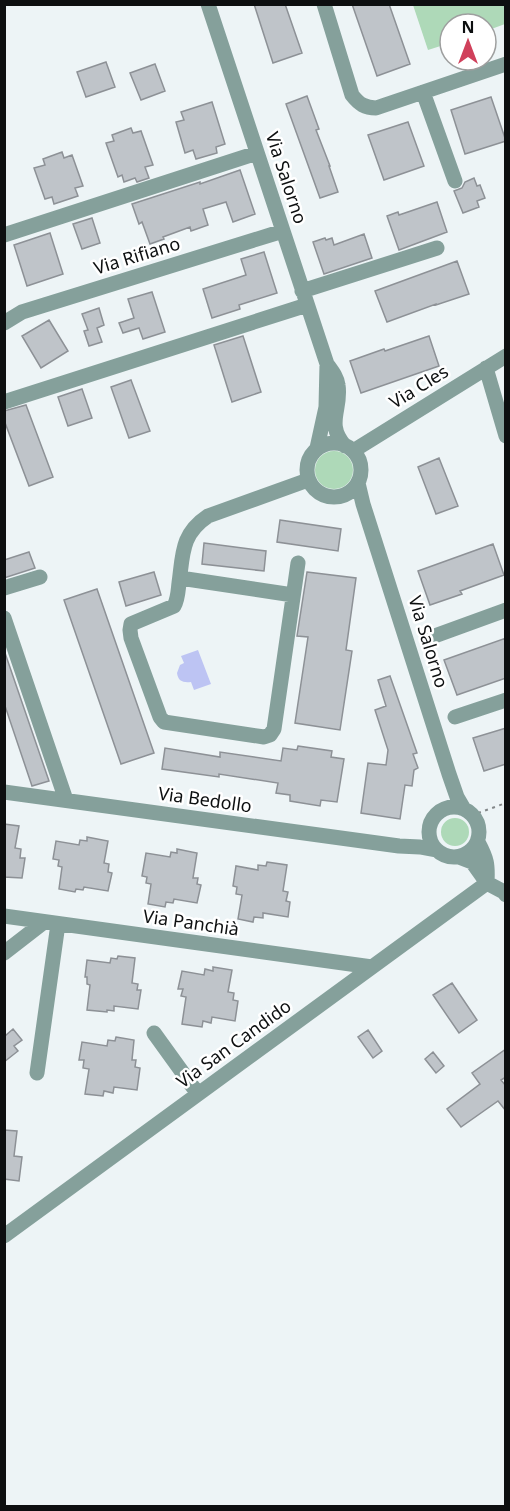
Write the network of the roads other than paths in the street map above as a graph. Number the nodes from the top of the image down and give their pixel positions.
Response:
1 (208, 4) edge
2 (324, 4) edge
3 (503, 65) edge
4 (506, 81) edge
5 (423, 92) junction
6 (257, 153) junction
7 (454, 181) dead end
8 (283, 231) junction
9 (4, 235) edge
10 (437, 248) dead end
11 (305, 298) junction
12 (4, 323) edge
13 (506, 357) edge
14 (327, 364) junction
15 (486, 368) junction
16 (4, 402) edge
17 (506, 436) edge
18 (317, 448) junction
19 (349, 448) junction
20 (308, 480) junction
21 (358, 483) junction
22 (336, 497) junction
23 (370, 522) junction
24 (298, 562) dead end
25 (40, 577) dead end
26 (180, 578) junction
27 (4, 588) edge
28 (293, 595) junction
29 (506, 610) edge
30 (4, 618) edge
31 (429, 638) dead end
32 (506, 700) edge
33 (455, 717) dead end
34 (449, 774) junction
35 (4, 792) edge
36 (66, 800) junction
37 (468, 812) junction
38 (436, 817) junction
39 (478, 842) junction
40 (399, 846) junction
41 (436, 850) junction
42 (459, 857) junction
43 (487, 883) junction
44 (506, 895) edge
45 (4, 916) edge
46 (51, 923) junction
47 (4, 953) edge
48 (372, 967) junction
49 (154, 1033) dead end
50 (37, 1073) dead end
51 (198, 1094) junction
52 (4, 1236) edge

1 - 6 street, Via Salorno
2 - 5 street
3 - 4 street
3 - 5 street
5 - 7 street
6 - 8 street, Via Salorno
6 - 9 street
8 - 11 street, Via Salorno
8 - 12 street, Via Rifiano
10 - 11 street
11 - 14 street, Via Salorno
11 - 16 street
13 - 15 street, Via Cles
14 - 18 street, Via Salorno
14 - 19 street, Via Salorno
15 - 17 street
15 - 19 street, Via Cles
18 - 19 street
18 - 20 street
19 - 21 street
20 - 22 street
20 - 26 street
21 - 22 street
21 - 23 street, Via Salorno
22 - 23 street
23 - 34 street, Via Salorno
24 - 28 street
25 - 27 street
26 - 28 street
26 - 28 street
29 - 31 street
30 - 36 street
32 - 33 street
34 - 37 street, Via Salorno
34 - 38 street, Via Salorno
35 - 36 street, Via Bedollo
36 - 40 street, Via Bedollo
37 - 38 street
37 - 39 street
38 - 40 street
38 - 41 street
39 - 42 street
39 - 43 street
40 - 41 street, Via Bedollo
41 - 42 street
42 - 43 street
43 - 44 street
43 - 48 street, Via San Candido
45 - 46 street, Via Panchià
46 - 47 street
46 - 48 street, Via Panchià
46 - 50 street
48 - 51 street, Via San Candido
49 - 51 street
51 - 52 street, Via San Candido

